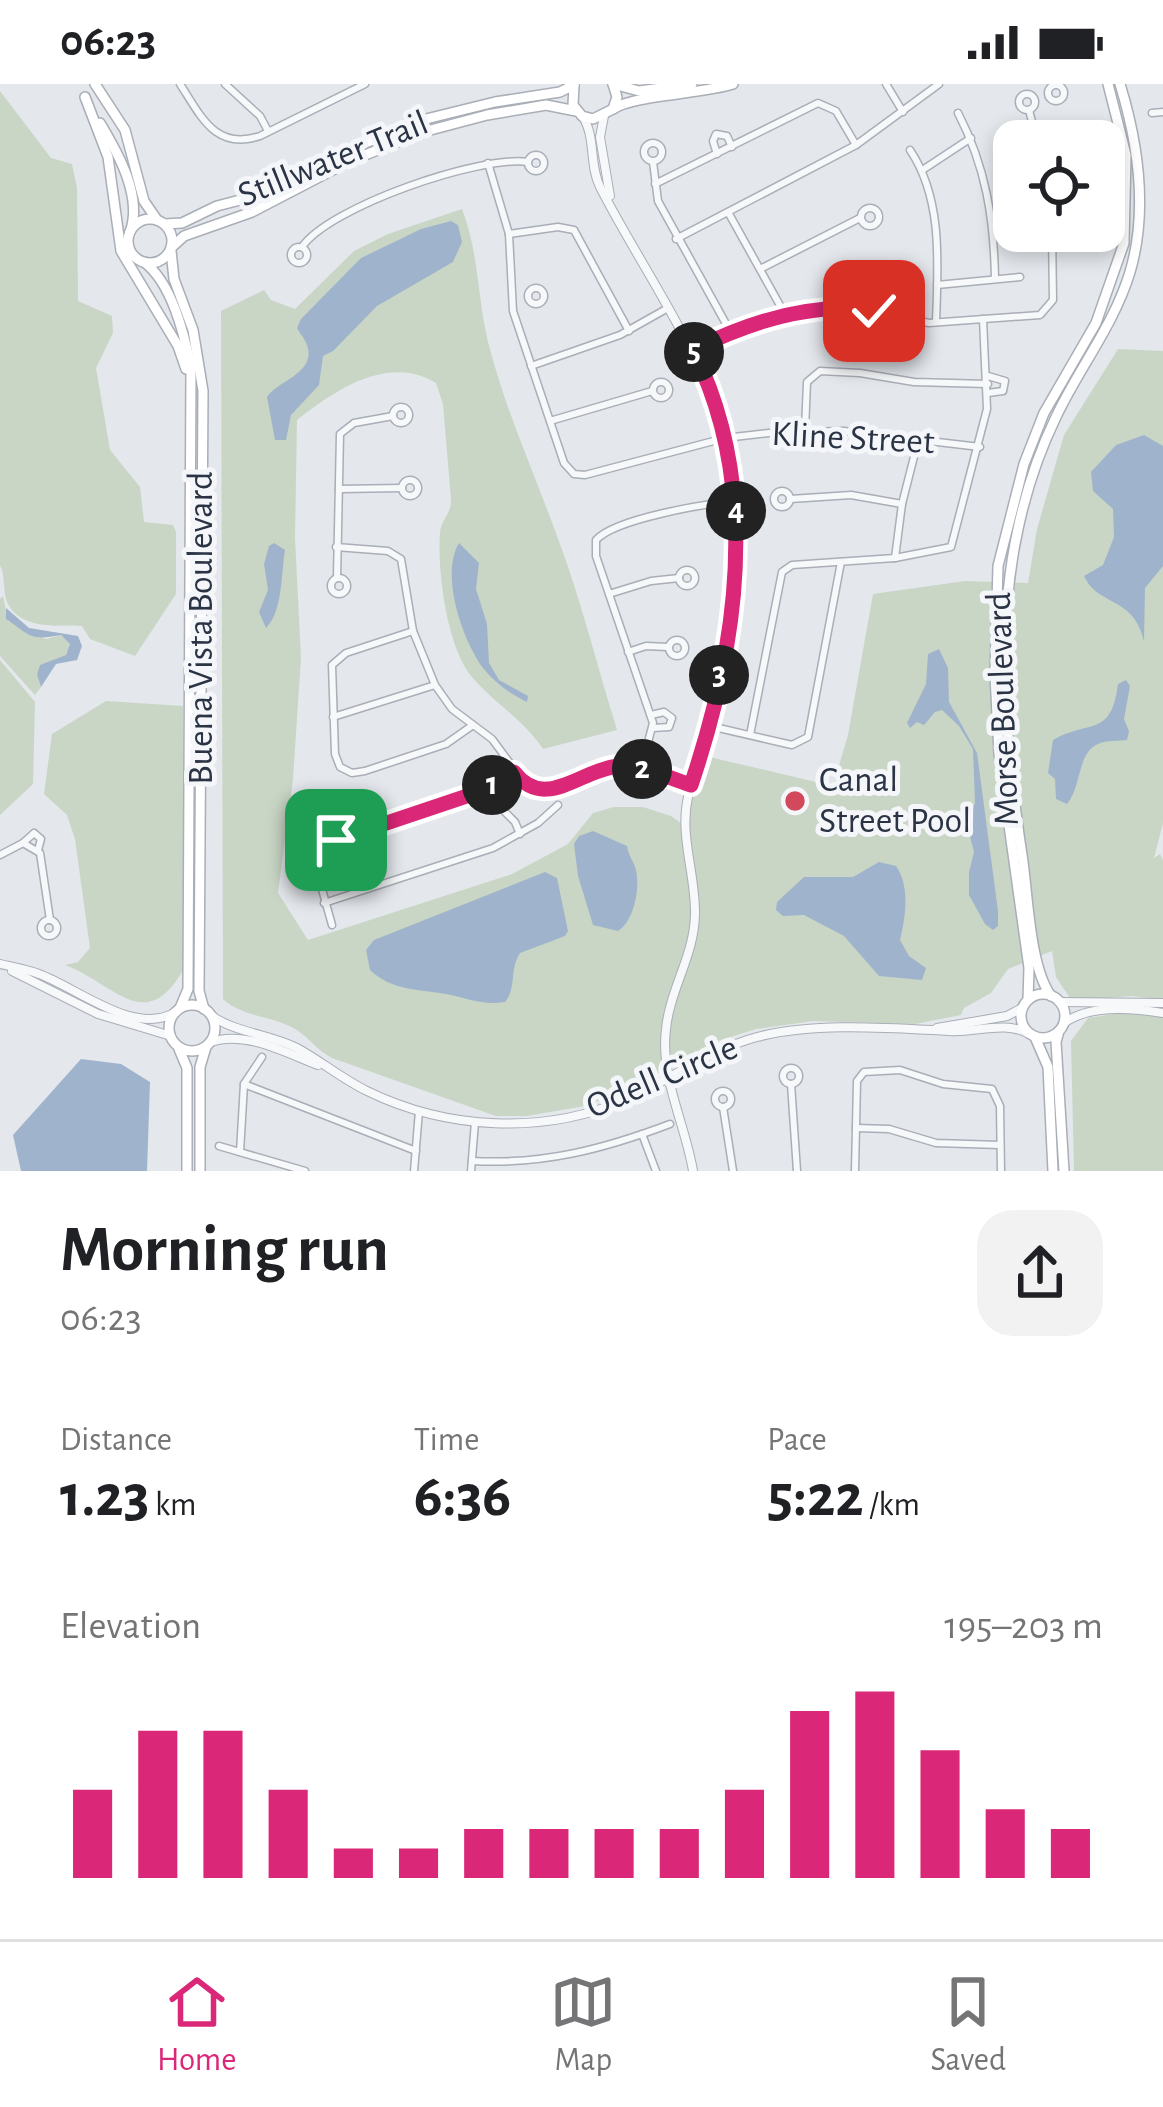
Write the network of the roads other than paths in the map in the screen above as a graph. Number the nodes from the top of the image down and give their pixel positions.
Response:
1 (74, 84) edge
2 (95, 84) edge
3 (180, 84) edge
4 (225, 84) edge
5 (365, 84) edge
6 (574, 84) edge
7 (613, 84) edge
8 (692, 84) edge
9 (733, 84) edge
10 (886, 84) edge
11 (939, 84) edge
12 (1108, 84) edge
13 (1120, 84) edge
14 (235, 87) edge
15 (1048, 96) dead end
16 (85, 97) junction
17 (1035, 100) junction
18 (1029, 110) junction
19 (904, 112) junction
20 (1163, 112) edge
21 (609, 113) junction
22 (958, 113) dead end
23 (1152, 113) dead end
24 (579, 114) junction
25 (1032, 120) edge
26 (268, 131) junction
27 (971, 138) junction
28 (856, 145) junction
29 (732, 147) junction
30 (910, 150) dead end
31 (717, 154) junction
32 (528, 162) dead end
33 (652, 162) dead end
34 (488, 164) junction
35 (599, 168) junction
36 (923, 169) junction
37 (655, 184) junction
38 (728, 212) junction
39 (860, 218) dead end
40 (161, 222) junction
41 (130, 232) junction
42 (509, 234) junction
43 (676, 239) junction
44 (302, 247) dead end
45 (171, 249) junction
46 (1056, 252) edge
47 (143, 262) junction
48 (762, 268) junction
49 (1020, 278) dead end
50 (994, 279) junction
51 (937, 285) junction
52 (527, 297) dead end
53 (510, 299) junction
54 (668, 308) junction
55 (787, 318) junction
56 (983, 319) junction
57 (936, 322) junction
58 (629, 331) junction
59 (730, 331) junction
60 (693, 350) junction
61 (531, 366) junction
62 (988, 384) junction
63 (652, 391) dead end
64 (190, 402) junction
65 (393, 416) dead end
66 (550, 421) junction
67 (805, 430) junction
68 (725, 439) junction
69 (918, 441) junction
70 (980, 447) junction
71 (402, 488) dead end
72 (338, 489) junction
73 (790, 499) dead end
74 (735, 502) junction
75 (902, 504) junction
76 (336, 547) junction
77 (895, 558) junction
78 (841, 562) junction
79 (337, 578) dead end
80 (679, 578) dead end
81 (609, 594) junction
82 (413, 631) junction
83 (668, 647) dead end
84 (628, 652) junction
85 (435, 685) junction
86 (651, 715) junction
87 (333, 718) junction
88 (473, 724) junction
89 (710, 726) junction
90 (652, 728) junction
91 (750, 735) junction
92 (641, 769) junction
93 (514, 772) junction
94 (691, 785) junction
95 (483, 790) junction
96 (558, 805) dead end
97 (336, 811) dead end
98 (520, 834) junction
99 (328, 843) junction
100 (0, 855) edge
101 (324, 903) junction
102 (50, 920) dead end
103 (332, 925) dead end
104 (0, 964) edge
105 (1055, 999) junction
106 (1163, 1003) edge
107 (1025, 1004) junction
108 (178, 1010) junction
109 (208, 1012) junction
110 (1163, 1013) edge
111 (1062, 1027) junction
112 (931, 1029) junction
113 (1032, 1036) junction
114 (174, 1041) junction
115 (208, 1044) junction
116 (262, 1057) dead end
117 (332, 1071) junction
118 (669, 1078) junction
119 (244, 1084) junction
120 (791, 1084) dead end
121 (723, 1107) dead end
122 (419, 1111) junction
123 (475, 1122) junction
124 (670, 1124) dead end
125 (856, 1128) junction
126 (642, 1134) junction
127 (1000, 1145) junction
128 (219, 1146) dead end
129 (416, 1150) junction
130 (240, 1152) junction
131 (472, 1161) junction
132 (187, 1171) edge
133 (200, 1171) edge
134 (305, 1171) edge
135 (414, 1171) edge
136 (471, 1171) edge
137 (656, 1171) edge
138 (693, 1171) edge
139 (733, 1171) edge
140 (797, 1171) edge
141 (856, 1171) edge
142 (1001, 1171) edge
143 (1053, 1171) edge
144 (1064, 1171) edge

1 - 16 main road, Buena Vista Boulevard
2 - 40 main road, Buena Vista Boulevard
3 - 26 street
4 - 14 street
5 - 26 street
6 - 24 main road
6 - 40 main road, Stillwater Trail
7 - 8 main road
7 - 21 main road
9 - 21 main road
10 - 19 street
11 - 19 street
12 - 107 main road, Morse Boulevard
13 - 105 main road, Morse Boulevard
14 - 26 street
15 - 17 street
16 - 41 main road, Buena Vista Boulevard
16 - 64 main road
17 - 18 street
17 - 18 street
18 - 25 street
19 - 28 street
20 - 23 street
21 - 24 main road, Stillwater Trail
21 - 35 street
22 - 27 street
24 - 35 street
24 - 45 main road, Stillwater Trail
27 - 36 street
27 - 50 street
28 - 29 street
28 - 38 street
29 - 31 street
29 - 31 street
30 - 36 street
31 - 37 street
32 - 34 street
33 - 37 street
34 - 42 street
34 - 44 street
35 - 54 street
36 - 51 street
37 - 43 street
38 - 43 street
38 - 48 street
39 - 48 street
40 - 41 main road
40 - 45 main road, Buena Vista Boulevard
41 - 47 main road, Buena Vista Boulevard
42 - 53 street
42 - 58 street
43 - 59 street
45 - 47 main road
45 - 109 main road, Buena Vista Boulevard
46 - 56 street
47 - 64 main road, Buena Vista Boulevard
48 - 55 street
49 - 50 street
50 - 51 street
51 - 57 street
52 - 53 street
53 - 61 street
54 - 58 street
54 - 60 street
55 - 57 street
55 - 59 street
56 - 57 street
56 - 62 street
58 - 61 street
59 - 60 street
60 - 68 street
61 - 66 street
62 - 67 street
62 - 70 street
63 - 66 street
64 - 108 main road, Buena Vista Boulevard
65 - 72 street
66 - 68 street, Kline Street
67 - 68 street, Kline Street
67 - 69 street, Kline Street
68 - 74 street
69 - 70 street, Kline Street
69 - 75 street
70 - 77 street
71 - 72 street
72 - 76 street
73 - 75 street
74 - 81 street
74 - 89 street
75 - 77 street
76 - 79 street
76 - 82 street
77 - 78 street
78 - 91 street
78 - 91 street
80 - 81 street
81 - 84 street
82 - 85 street
82 - 87 street
83 - 84 street
84 - 86 street
85 - 87 street
85 - 88 street
86 - 90 street
86 - 90 street
87 - 88 street
88 - 93 street
89 - 91 street
89 - 94 street
90 - 92 street
92 - 93 street
92 - 94 street
93 - 95 street
94 - 118 street
95 - 98 street
95 - 99 street
96 - 98 street
97 - 99 street
98 - 101 street
99 - 101 street
100 - 102 street
101 - 103 street
104 - 108 street
104 - 114 street
105 - 106 street
105 - 107 main road
105 - 111 main road
107 - 112 street, Odell Circle
107 - 113 main road
108 - 109 main road
108 - 114 main road, Buena Vista Boulevard
109 - 115 main road, Buena Vista Boulevard
109 - 117 street, Odell Circle
110 - 111 street
111 - 113 main road
111 - 144 main road
112 - 113 street, Odell Circle
112 - 118 street, Odell Circle
113 - 143 main road
114 - 115 main road
114 - 132 main road, Buena Vista Boulevard
115 - 117 street, Odell Circle
115 - 133 main road, Buena Vista Boulevard
116 - 119 street
117 - 122 street, Odell Circle
118 - 123 street, Odell Circle
118 - 138 street
119 - 129 street
119 - 130 street
120 - 140 street
121 - 139 street
122 - 123 street, Odell Circle
122 - 129 street
123 - 131 street
124 - 126 street
125 - 127 street
125 - 127 street
125 - 141 street
126 - 131 street
126 - 137 street
127 - 142 street
128 - 130 street
129 - 135 street
130 - 134 street
131 - 136 street

